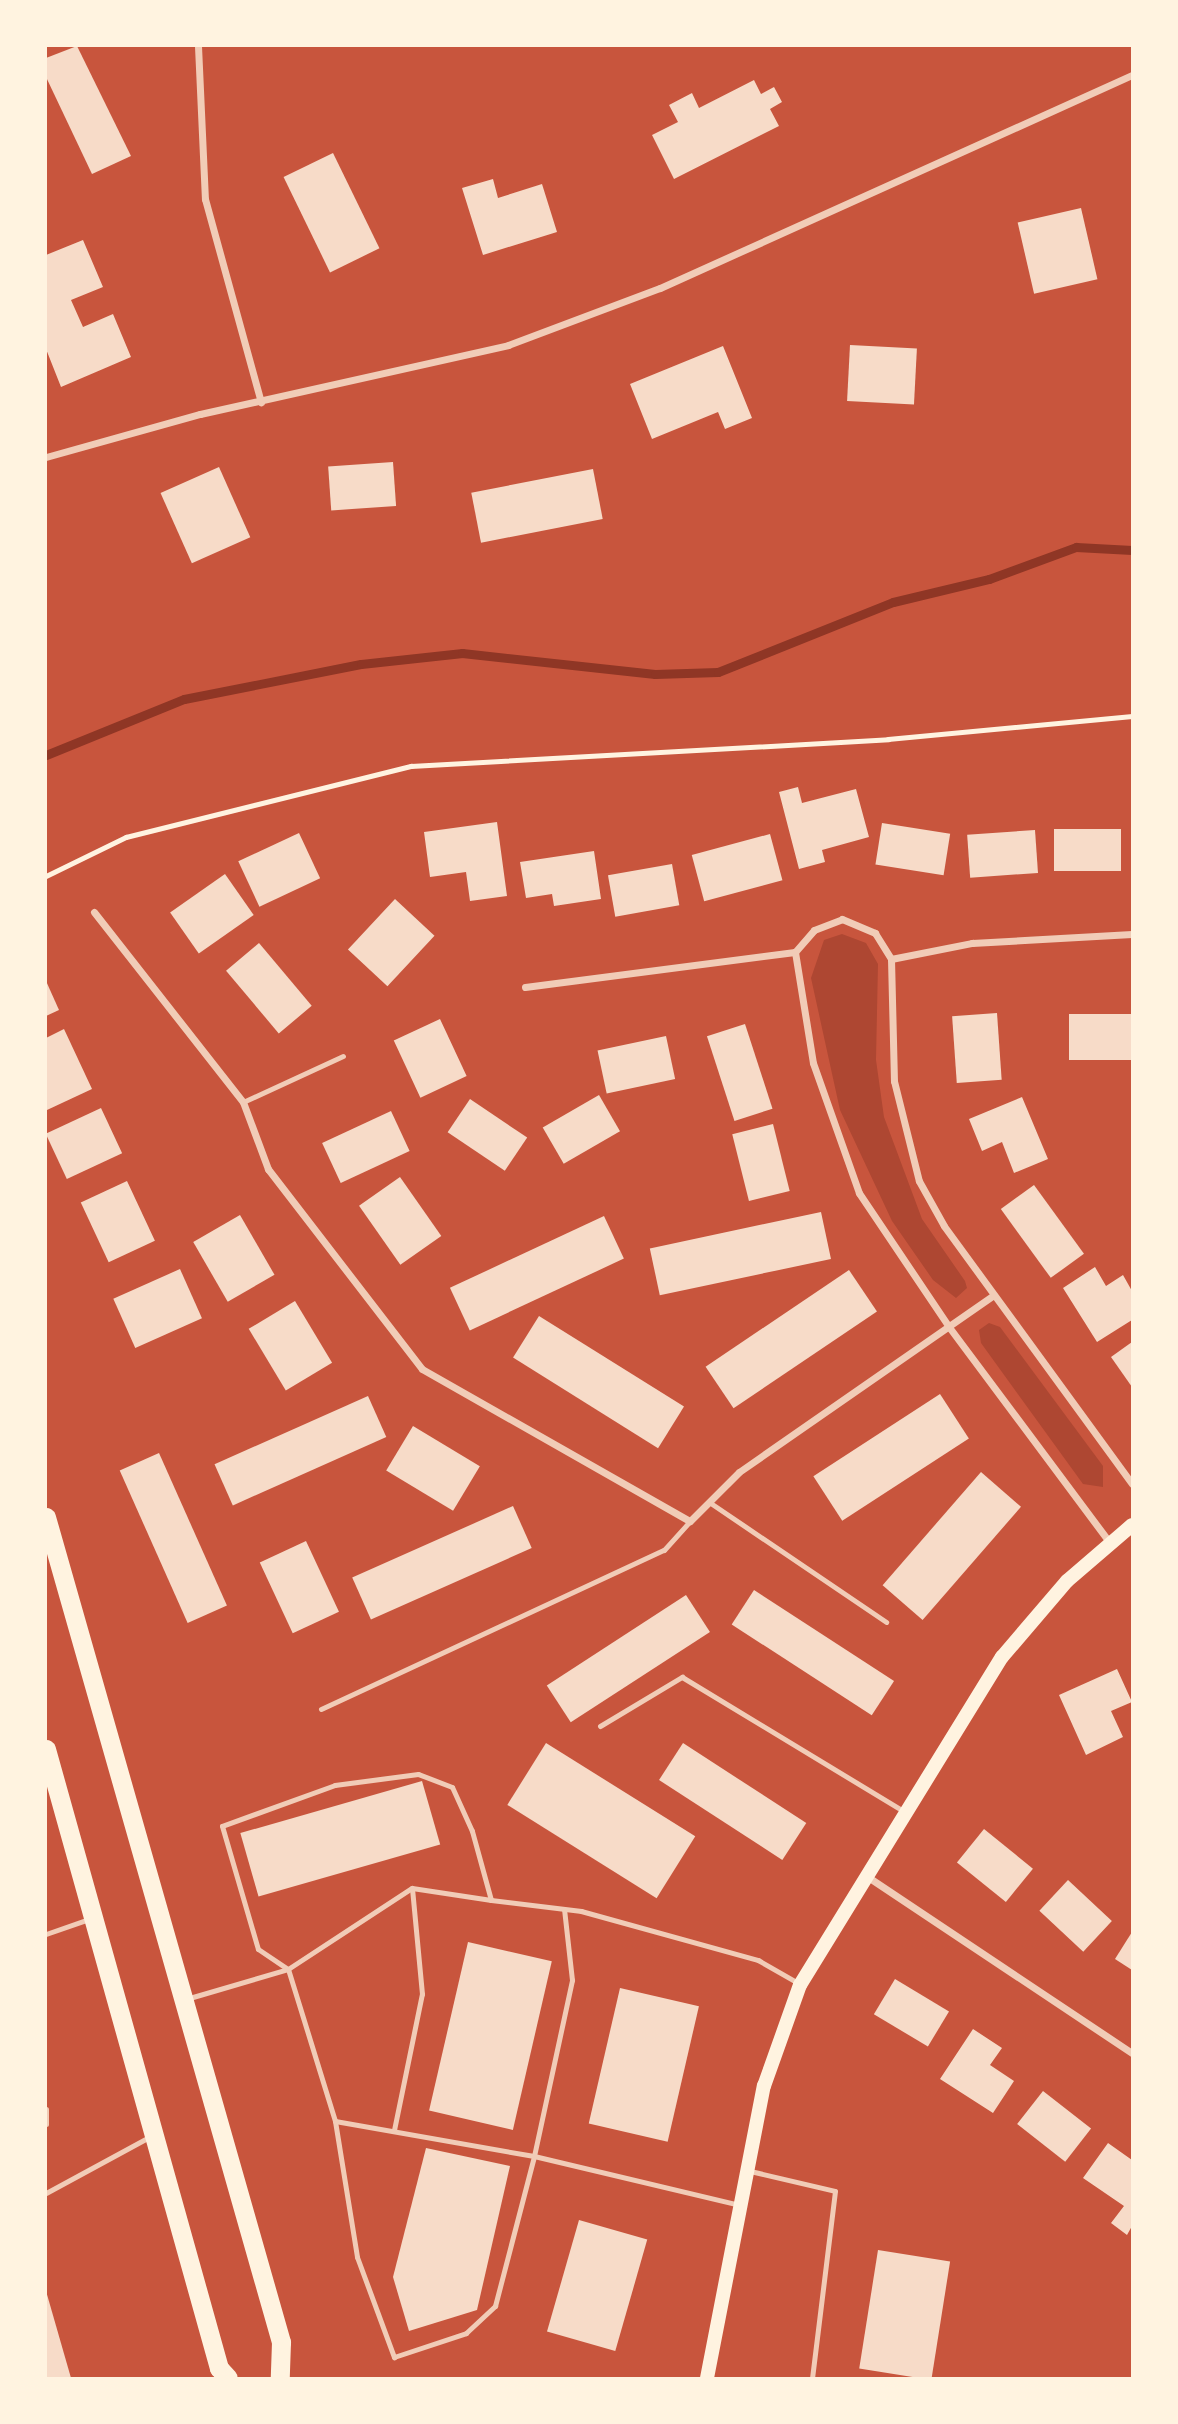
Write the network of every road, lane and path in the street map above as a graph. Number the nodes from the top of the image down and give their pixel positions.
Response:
1 (198, 46) edge
2 (1132, 75) edge
3 (261, 402) junction
4 (46, 457) edge
5 (1132, 716) edge
6 (46, 876) edge
7 (94, 912) dead end
8 (1132, 934) edge
9 (795, 952) junction
10 (891, 958) junction
11 (525, 987) dead end
12 (343, 1056) dead end
13 (243, 1102) junction
14 (993, 1295) junction
15 (949, 1327) junction
16 (1132, 1485) edge
17 (709, 1502) junction
18 (46, 1517) edge
19 (690, 1521) junction
20 (1131, 1529) edge
21 (1110, 1543) junction
22 (886, 1622) dead end
23 (321, 1709) dead end
24 (600, 1726) dead end
25 (46, 1749) edge
26 (903, 1811) junction
27 (863, 1874) junction
28 (412, 1888) junction
29 (491, 1900) junction
30 (564, 1909) junction
31 (94, 1917) junction
32 (46, 1934) edge
33 (288, 1969) junction
34 (800, 1985) junction
35 (184, 2000) junction
36 (1132, 2053) edge
37 (46, 2109) edge
38 (335, 2121) junction
39 (46, 2124) edge
40 (394, 2130) junction
41 (156, 2134) junction
42 (534, 2156) junction
43 (748, 2171) junction
44 (46, 2193) edge
45 (742, 2206) junction
46 (228, 2378) edge
47 (280, 2378) edge
48 (707, 2378) edge
49 (811, 2378) edge

1 - 3 street
2 - 3 street
3 - 4 street
5 - 6 path
7 - 13 street
8 - 10 street
9 - 10 street
9 - 11 street
9 - 15 street
10 - 14 street
12 - 13 lane
13 - 19 street
14 - 15 street
14 - 16 street
15 - 17 street
15 - 21 street
17 - 19 street
17 - 22 lane
18 - 35 highway
19 - 23 lane
20 - 21 main road
21 - 26 main road
24 - 26 lane
25 - 31 highway
26 - 27 main road
27 - 34 main road
27 - 36 street
28 - 29 lane
28 - 33 lane
28 - 40 lane
29 - 30 lane
29 - 33 lane
30 - 34 lane
30 - 42 lane
31 - 32 lane
31 - 41 highway
33 - 35 lane
33 - 38 lane
34 - 43 main road
35 - 47 highway
37 - 39 lane
38 - 40 lane
38 - 42 lane
40 - 42 lane
41 - 44 lane
41 - 46 highway
42 - 45 lane
43 - 45 main road
43 - 49 lane
45 - 48 main road

